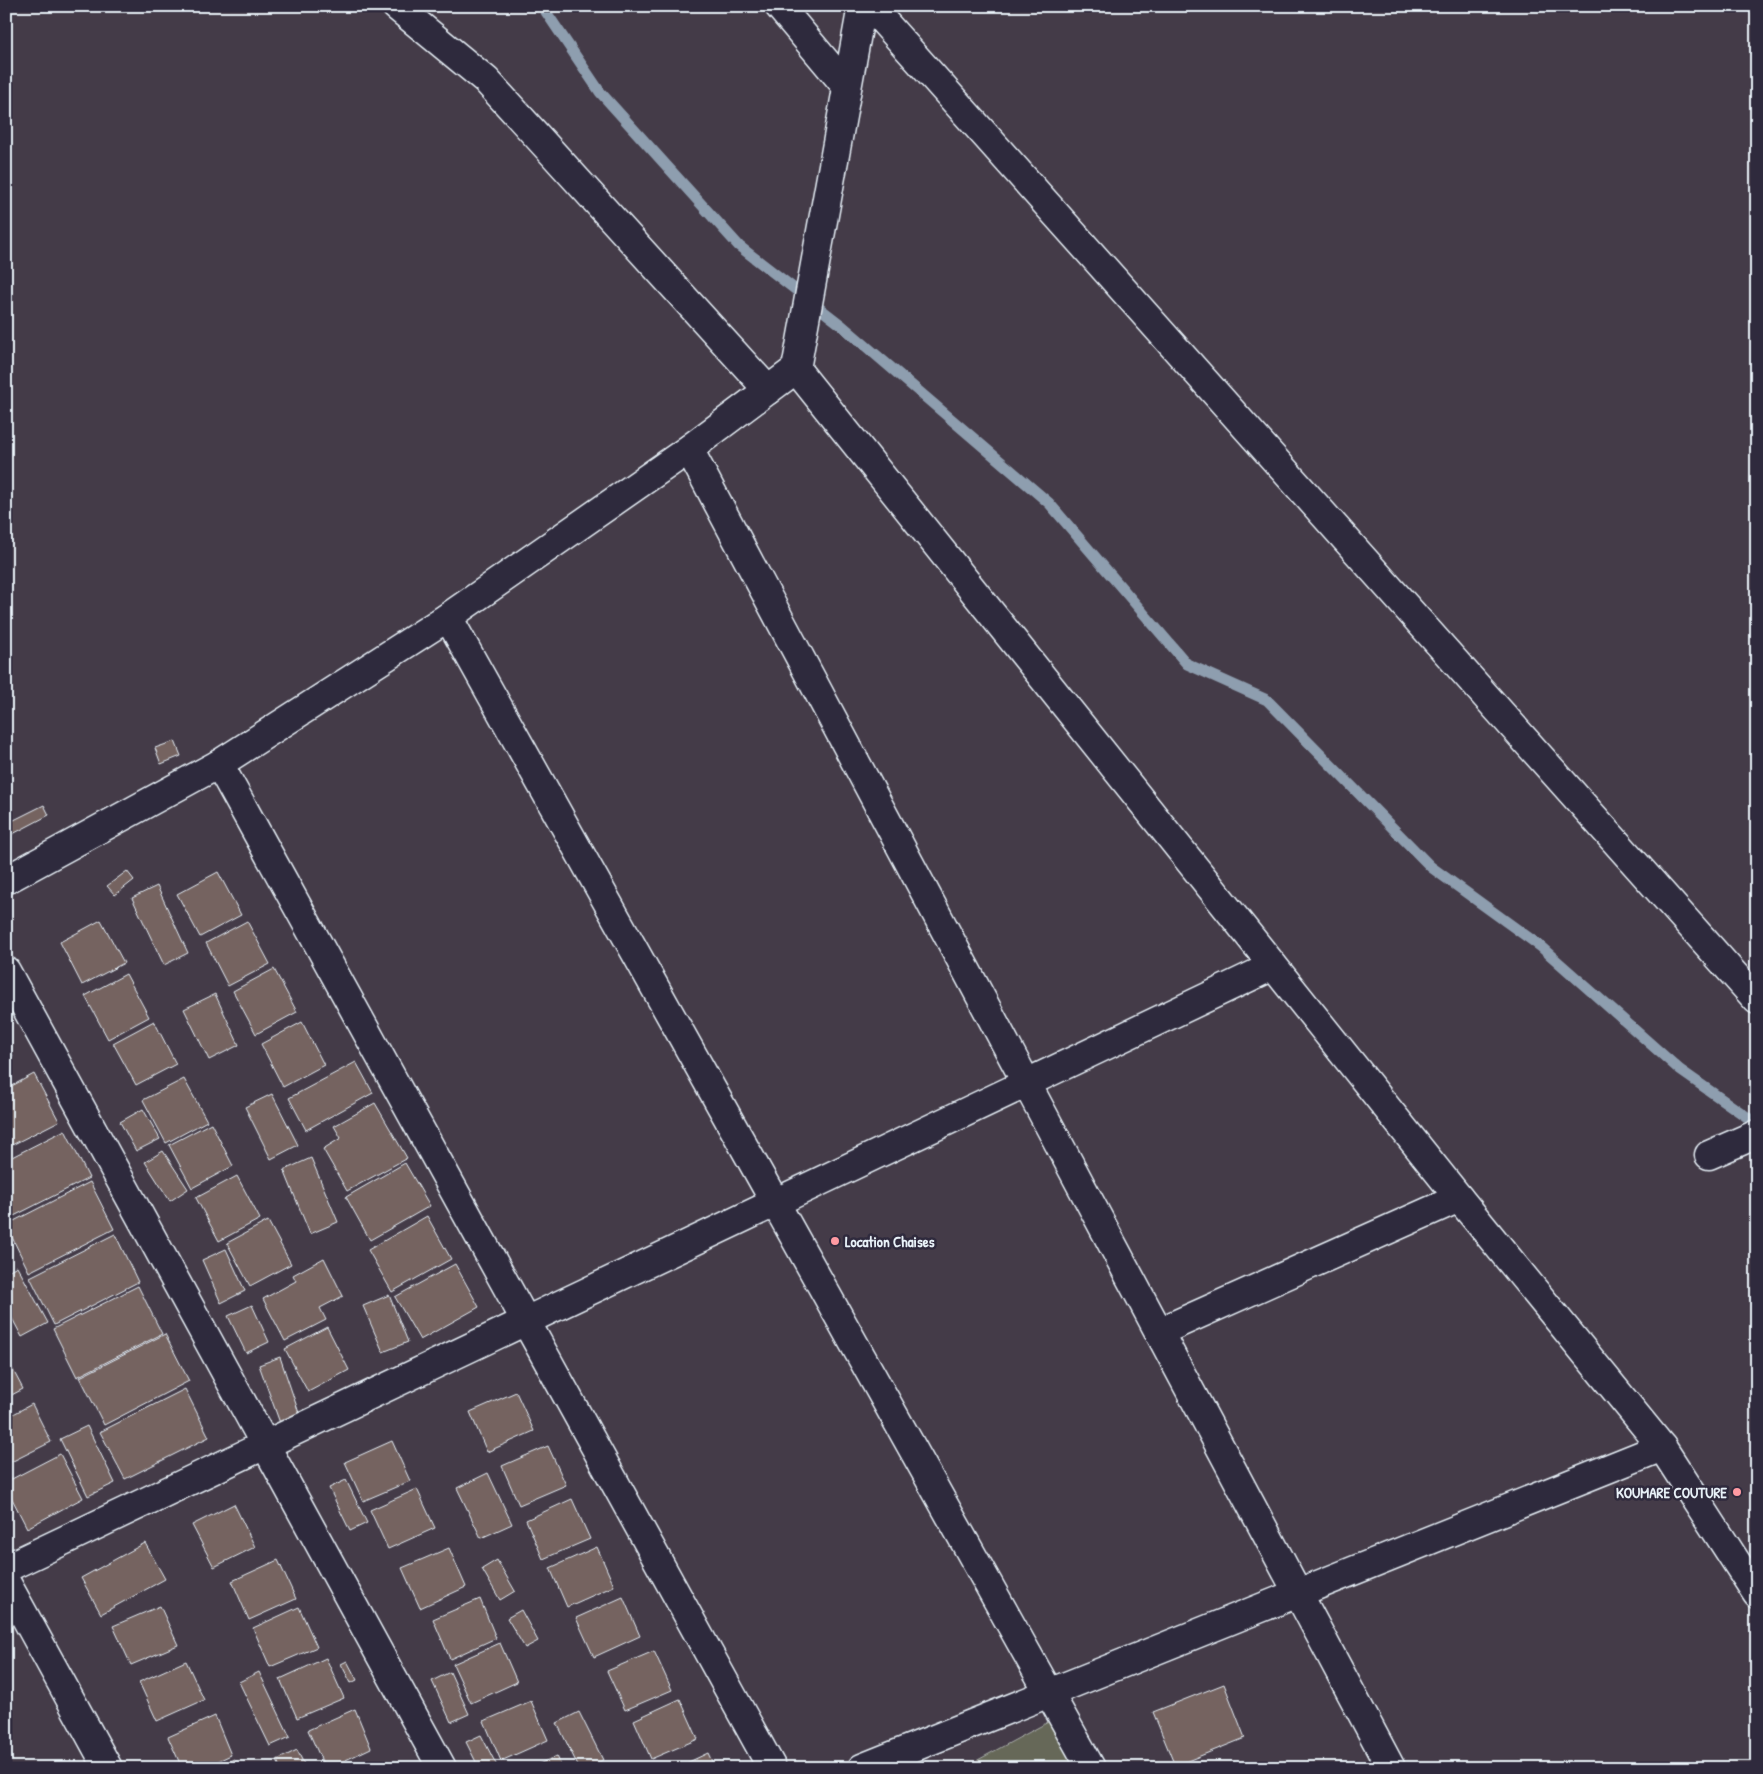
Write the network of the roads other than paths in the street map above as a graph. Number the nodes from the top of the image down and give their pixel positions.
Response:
1 (396, 6) edge
2 (779, 6) edge
3 (862, 6) edge
4 (870, 6) edge
5 (847, 87) junction
6 (796, 369) junction
7 (768, 390) junction
8 (689, 449) junction
9 (448, 617) junction
10 (219, 764) junction
11 (6, 880) edge
12 (1273, 966) junction
13 (6, 971) edge
14 (1757, 1000) edge
15 (1027, 1083) junction
16 (1757, 1134) edge
17 (1709, 1154) dead end
18 (1459, 1198) junction
19 (775, 1202) junction
20 (526, 1321) junction
21 (1159, 1332) junction
22 (265, 1445) junction
23 (1662, 1447) junction
24 (6, 1568) edge
25 (6, 1582) edge
26 (1298, 1593) junction
27 (1757, 1594) edge
28 (1049, 1693) junction
29 (108, 1768) edge
30 (442, 1768) edge
31 (772, 1768) edge
32 (862, 1768) edge
33 (1091, 1768) edge
34 (1391, 1768) edge

1 - 7 street
2 - 5 street
3 - 5 street
4 - 14 street
5 - 6 street
6 - 7 street
6 - 12 street
7 - 8 street
8 - 9 street
8 - 15 street
9 - 10 street
9 - 19 street
10 - 11 street
10 - 20 street
12 - 15 street
12 - 18 street
13 - 22 street
15 - 19 street
15 - 21 street
16 - 17 street
18 - 21 street
18 - 23 street
19 - 20 street
19 - 28 street
20 - 22 street
20 - 31 street
21 - 26 street
22 - 24 street
22 - 30 street
23 - 26 street
23 - 27 street
25 - 29 street
26 - 28 street
26 - 34 street
28 - 32 street
28 - 33 street

